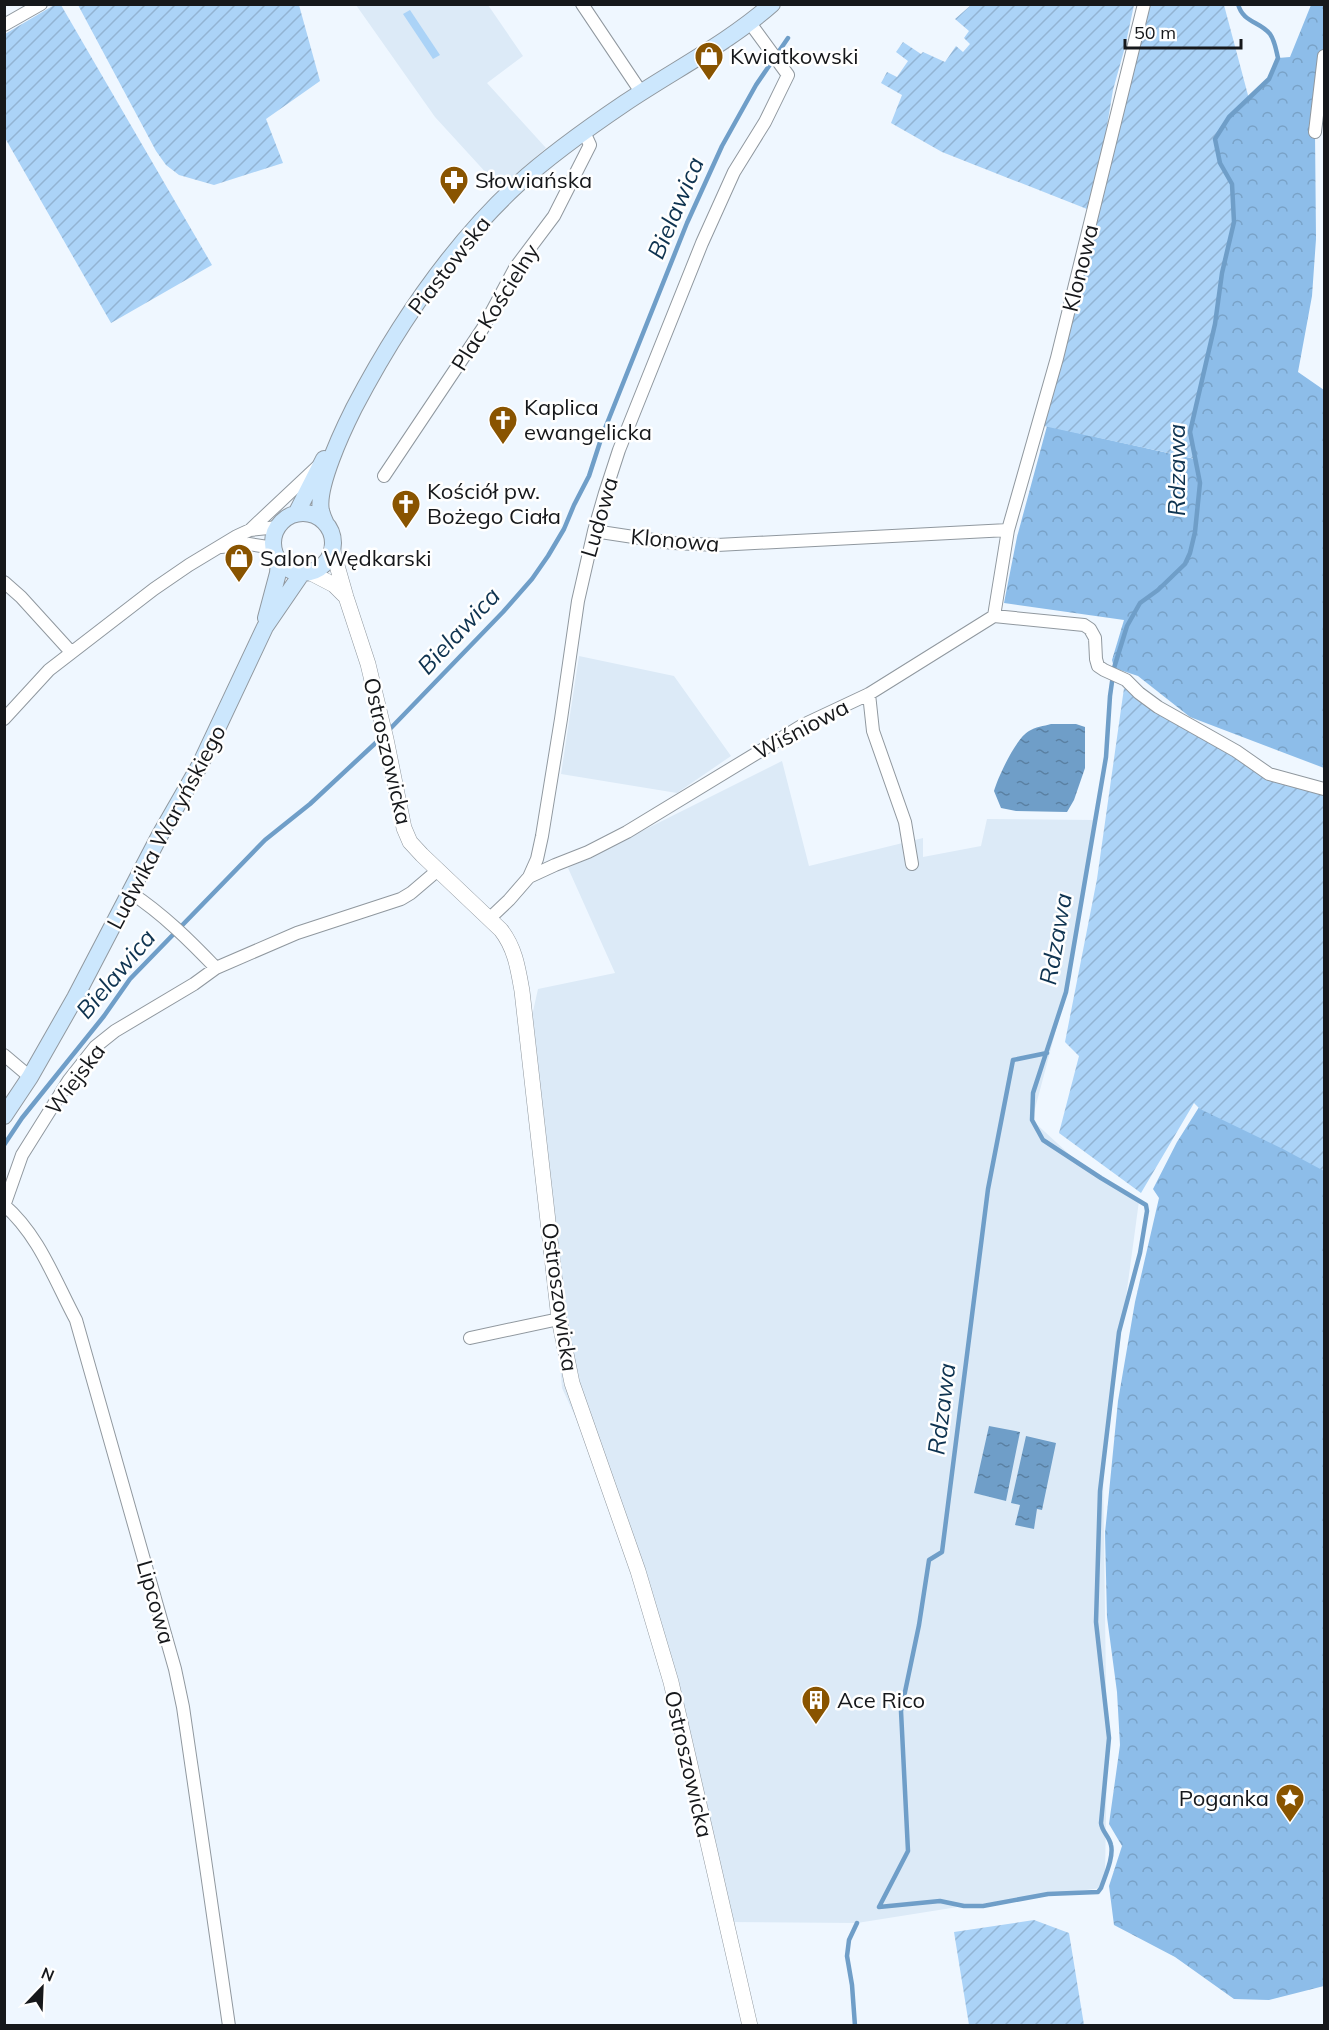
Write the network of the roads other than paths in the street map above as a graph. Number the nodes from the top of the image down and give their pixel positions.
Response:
1 (41, 4) edge
2 (582, 4) edge
3 (772, 4) edge
4 (1144, 4) edge
5 (750, 23) junction
6 (4, 25) edge
7 (1324, 56) edge
8 (641, 92) junction
9 (584, 132) junction
10 (1315, 132) dead end
11 (342, 434) junction
12 (322, 463) junction
13 (384, 476) dead end
14 (296, 514) junction
15 (326, 524) junction
16 (278, 527) junction
17 (250, 530) junction
18 (1008, 530) junction
19 (594, 531) junction
20 (217, 548) junction
21 (332, 548) junction
22 (276, 554) junction
23 (306, 573) junction
24 (4, 582) edge
25 (346, 597) junction
26 (994, 616) junction
27 (265, 627) junction
28 (71, 652) junction
29 (868, 694) junction
30 (4, 719) edge
31 (1324, 789) edge
32 (912, 864) dead end
33 (438, 870) junction
34 (529, 877) junction
35 (131, 893) junction
36 (489, 919) junction
37 (216, 968) junction
38 (4, 1055) edge
39 (30, 1077) junction
40 (4, 1116) edge
41 (5, 1206) edge
42 (559, 1319) junction
43 (470, 1338) dead end
44 (229, 2025) edge
45 (750, 2025) edge

1 - 6 street
2 - 8 street
3 - 5 main road, Piastowska
4 - 18 street, Klonowa
5 - 8 main road, Piastowska
5 - 19 street, Ludowa
7 - 10 street
8 - 9 main road, Piastowska
9 - 11 main road, Piastowska
9 - 13 street, Plac Kościelny
11 - 12 main road, Piastowska
11 - 15 main road, Piastowska
12 - 14 main road, Piastowska
12 - 17 street, Piastowska
14 - 15 main road
14 - 16 main road
15 - 21 main road
16 - 17 street
16 - 22 main road
17 - 20 street
18 - 19 street, Klonowa
18 - 26 street, Klonowa
19 - 34 street, Ludowa
20 - 22 street
20 - 28 street
21 - 23 main road
21 - 25 street, Ostroszowicka
22 - 23 main road
22 - 27 main road, Ludwika Waryńskiego
23 - 25 street
23 - 27 main road, Ludwika Waryńskiego
24 - 28 street
25 - 33 street, Ostroszowicka
26 - 29 street, Wiśniowa
26 - 31 street
27 - 35 main road, Ludwika Waryńskiego
28 - 30 street
29 - 32 street
29 - 34 street, Wiśniowa
33 - 36 street, Ostroszowicka
33 - 37 street, Wiejska
34 - 36 street, Wiśniowa
35 - 37 street
35 - 39 main road, Ludwika Waryńskiego
36 - 42 street, Ostroszowicka
37 - 41 street, Wiejska
38 - 39 street
39 - 40 main road, Ludwika Waryńskiego
41 - 44 street, Lipcowa
42 - 43 street
42 - 45 street, Ostroszowicka

